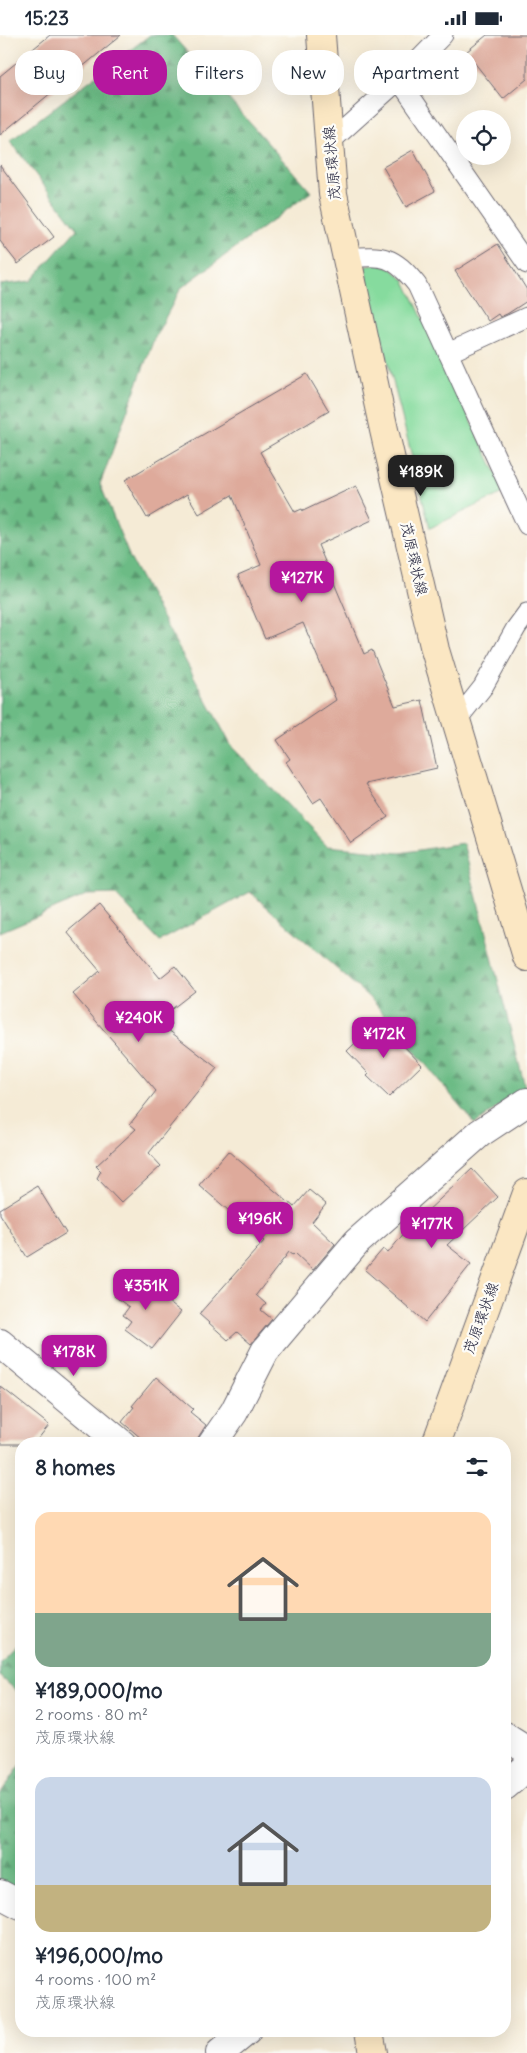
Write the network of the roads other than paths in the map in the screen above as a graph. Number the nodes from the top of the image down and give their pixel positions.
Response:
1 (321, 35) edge
2 (443, 35) edge
3 (429, 50) edge
4 (383, 95) edge
5 (409, 95) edge
6 (330, 142) junction
7 (347, 258) junction
8 (527, 264) edge
9 (527, 317) edge
10 (448, 353) junction
11 (527, 525) edge
12 (527, 613) edge
13 (456, 721) junction
14 (527, 957) edge
15 (527, 1102) edge
16 (527, 1193) edge
17 (0, 1343) edge
18 (114, 1437) edge
19 (217, 1437) edge
20 (439, 1437) edge
21 (511, 1740) edge
22 (527, 1750) edge
23 (527, 1767) edge
24 (511, 1781) edge
25 (0, 1893) edge
26 (15, 1902) edge
27 (238, 2037) edge
28 (370, 2037) edge
29 (220, 2053) edge
30 (373, 2053) edge

1 - 6 main road, 茂原環状線
2 - 3 lane
4 - 6 lane
5 - 8 lane
6 - 7 main road, 茂原環状線
7 - 10 lane
7 - 13 main road, 茂原環状線
9 - 10 lane
10 - 11 lane
12 - 13 lane
13 - 14 main road, 茂原環状線
15 - 19 street
16 - 20 main road, 茂原環状線
17 - 18 street
21 - 22 street
23 - 24 street
25 - 26 street
27 - 29 street
28 - 30 main road

